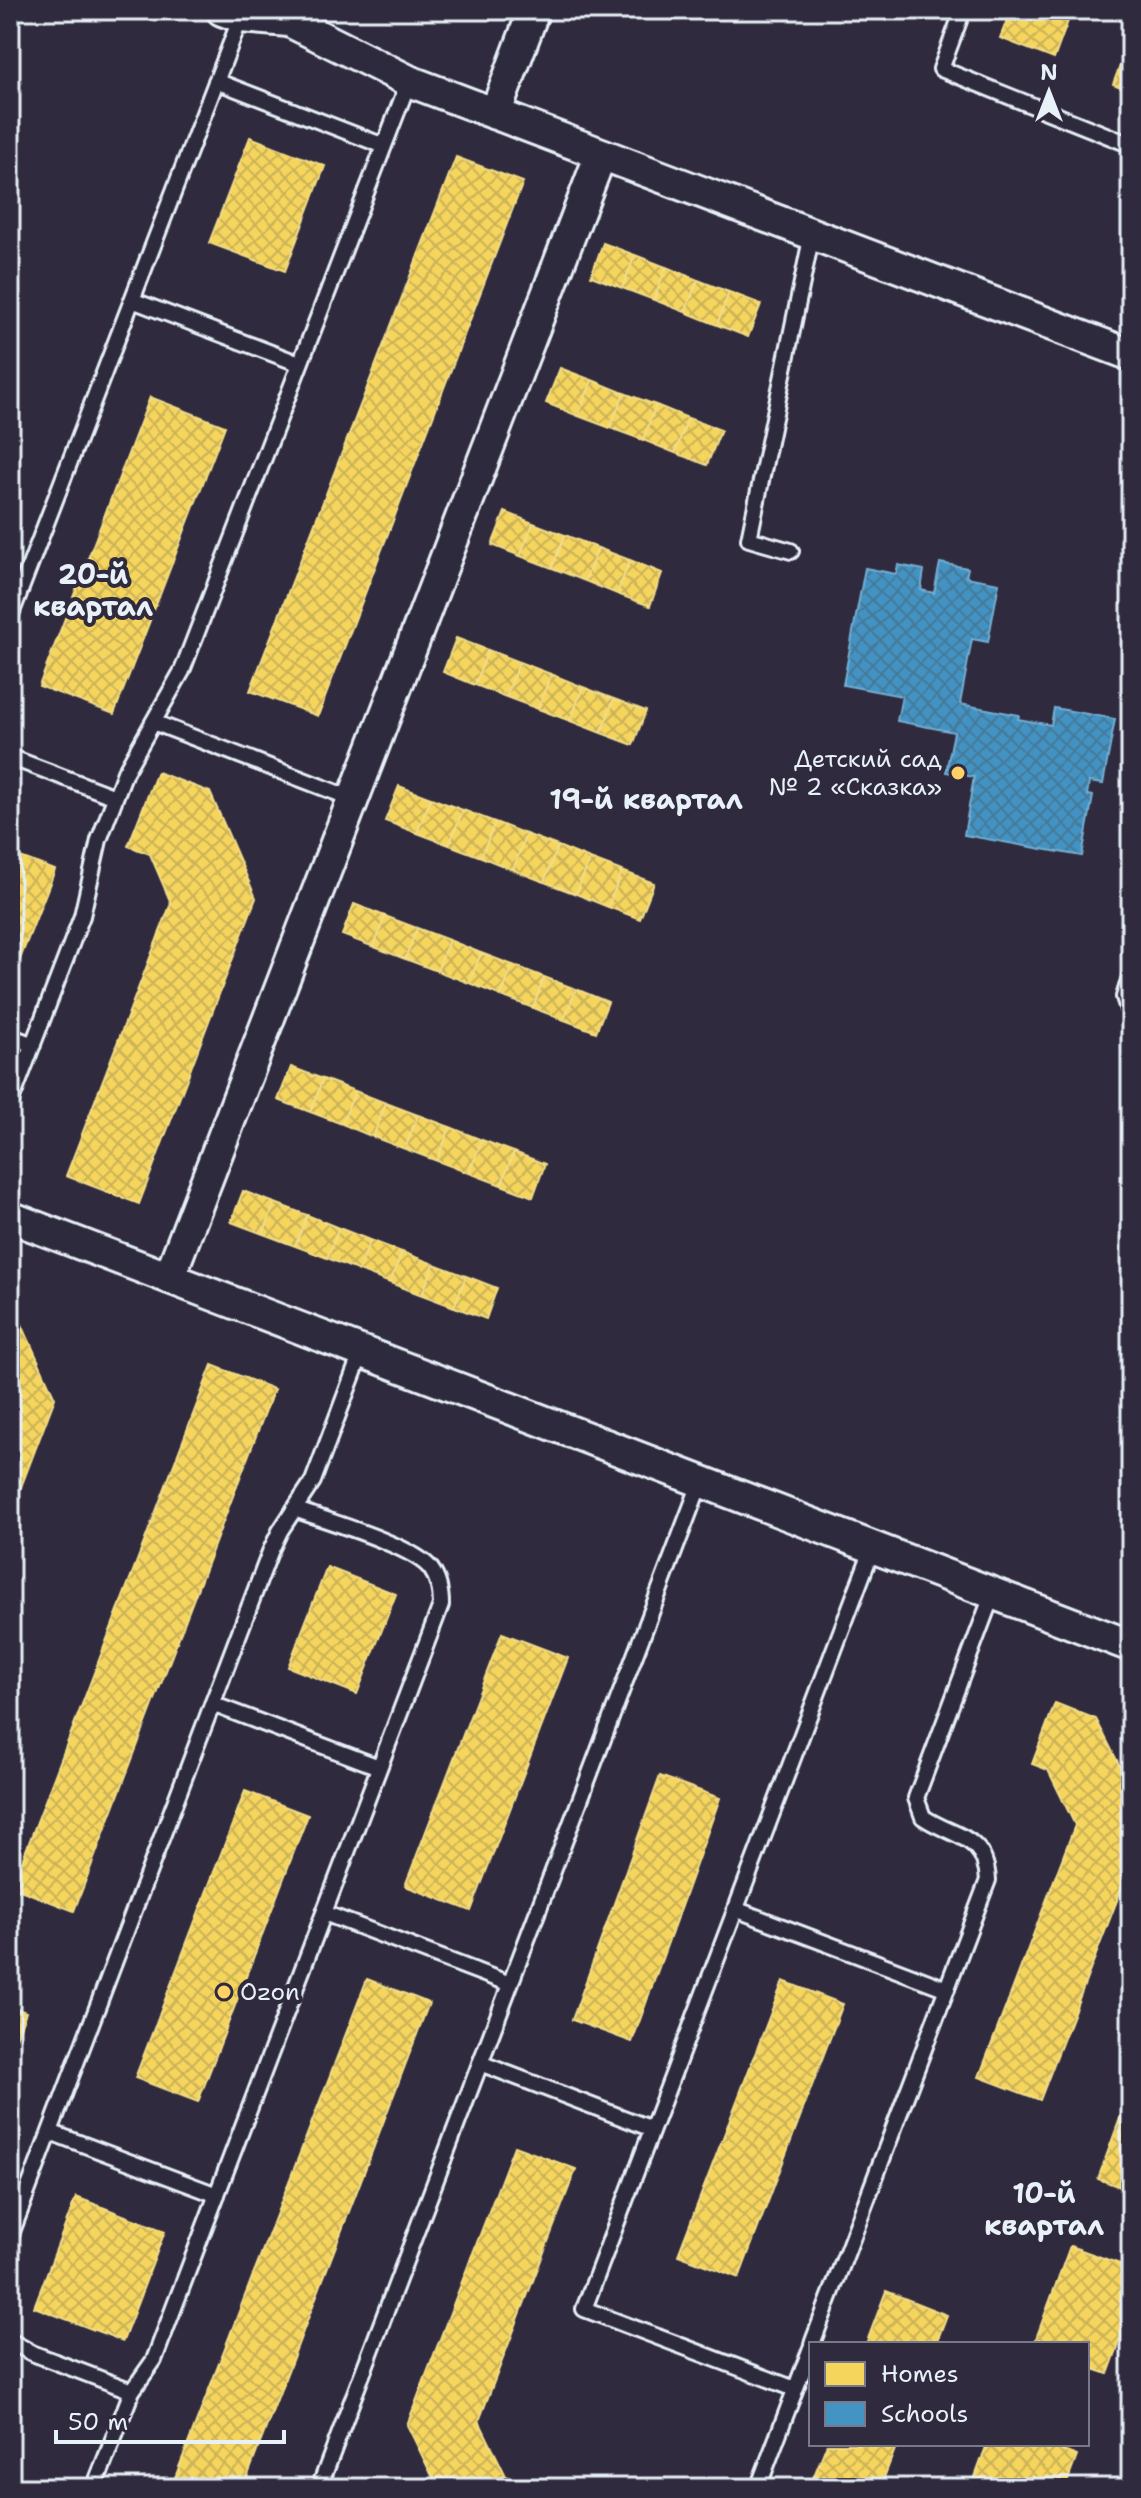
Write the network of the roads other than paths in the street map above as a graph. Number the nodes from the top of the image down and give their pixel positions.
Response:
1 (534, 10) edge
2 (963, 10) edge
3 (231, 14) edge
4 (291, 16) edge
5 (216, 81) junction
6 (409, 81) junction
7 (495, 114) junction
8 (1131, 145) edge
9 (384, 146) junction
10 (601, 154) junction
11 (812, 234) junction
12 (132, 300) junction
13 (1131, 355) edge
14 (300, 364) junction
15 (791, 551) dead end
16 (10, 617) edge
17 (153, 722) junction
18 (10, 757) edge
19 (115, 797) junction
20 (353, 799) junction
21 (1131, 974) edge
22 (1131, 1018) edge
23 (10, 1036) edge
24 (33, 1045) junction
25 (10, 1104) edge
26 (10, 1217) edge
27 (169, 1278) junction
28 (362, 1351) junction
29 (701, 1481) junction
30 (294, 1509) junction
31 (873, 1547) junction
32 (993, 1593) junction
33 (1131, 1646) edge
34 (212, 1704) junction
35 (379, 1767) junction
36 (735, 1909) junction
37 (324, 1913) junction
38 (510, 1984) junction
39 (947, 1989) junction
40 (480, 2063) junction
41 (652, 2129) junction
42 (50, 2132) junction
43 (217, 2195) junction
44 (10, 2237) edge
45 (10, 2341) edge
46 (814, 2342) edge
47 (809, 2354) edge
48 (795, 2389) junction
49 (132, 2391) junction
50 (94, 2488) edge
51 (319, 2488) edge
52 (758, 2488) edge

1 - 7 street
2 - 8 lane
3 - 4 street
3 - 5 lane
4 - 6 street
5 - 9 lane
5 - 12 lane
6 - 7 street
6 - 9 lane
7 - 10 street
9 - 14 lane
10 - 11 street
10 - 20 street
11 - 13 street
11 - 15 lane
12 - 14 lane
12 - 16 lane
14 - 17 lane
17 - 19 lane
17 - 20 lane
18 - 19 lane
19 - 24 lane
20 - 27 street
21 - 22 lane
23 - 24 lane
24 - 25 lane
26 - 27 street
27 - 28 street
28 - 29 street
28 - 30 lane
29 - 31 street
29 - 38 lane
30 - 34 lane
30 - 35 lane
31 - 32 street
31 - 36 lane
32 - 33 street
32 - 39 lane
34 - 35 lane
34 - 42 lane
35 - 37 lane
36 - 39 lane
36 - 41 lane
37 - 38 lane
37 - 43 lane
38 - 40 lane
39 - 46 lane
40 - 41 lane
40 - 51 lane
41 - 48 lane
42 - 43 lane
42 - 44 lane
43 - 49 lane
45 - 49 lane
47 - 48 lane
48 - 52 lane
49 - 50 lane

